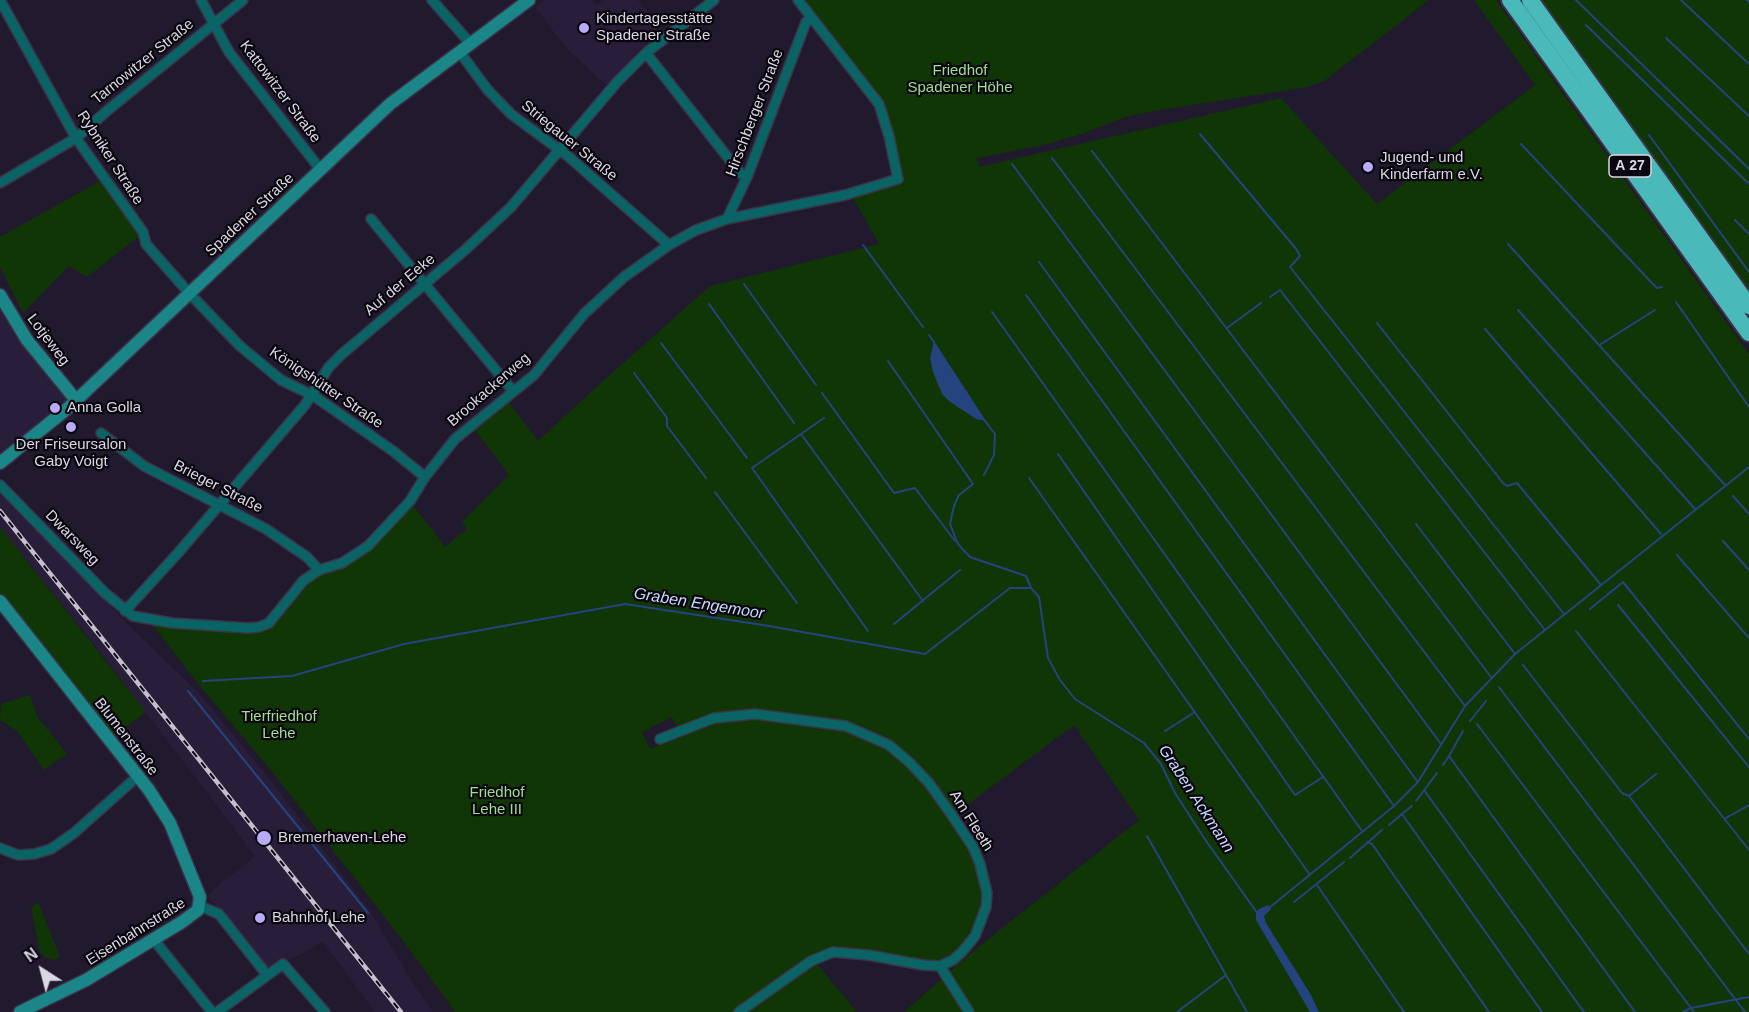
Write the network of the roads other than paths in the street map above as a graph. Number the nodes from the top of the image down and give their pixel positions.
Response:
1 (0, 0) edge
2 (201, 0) edge
3 (243, 0) edge
4 (432, 0) edge
5 (528, 0) edge
6 (714, 0) edge
7 (798, 0) edge
8 (1510, 0) edge
9 (1530, 0) edge
10 (812, 18) junction
11 (214, 24) junction
12 (470, 43) junction
13 (459, 51) junction
14 (646, 53) junction
15 (76, 138) junction
16 (560, 152) junction
17 (320, 169) junction
18 (747, 177) junction
19 (0, 183) edge
20 (371, 219) dead end
21 (727, 219) junction
22 (669, 245) junction
23 (425, 283) junction
24 (189, 293) junction
25 (0, 295) edge
26 (1749, 306) edge
27 (1749, 333) edge
28 (513, 391) junction
29 (310, 394) junction
30 (76, 400) junction
31 (100, 433) dead end
32 (0, 463) edge
33 (425, 477) junction
34 (0, 485) edge
35 (220, 503) junction
36 (319, 570) junction
37 (0, 601) edge
38 (125, 610) junction
39 (660, 739) dead end
40 (138, 776) junction
41 (0, 848) edge
42 (200, 906) junction
43 (154, 939) junction
44 (940, 966) junction
45 (267, 975) junction
46 (20, 1012) edge
47 (212, 1012) edge
48 (217, 1012) edge
49 (325, 1012) edge
50 (739, 1012) edge
51 (969, 1012) edge

1 - 15 street, Rybniker Straße
2 - 11 street, Kattowitzer Straße
3 - 11 street, Tarnowitzer Straße
4 - 12 street
5 - 12 street, Spadener Straße
6 - 14 street, Auf der Eeke
7 - 10 street
8 - 27 highway, A 27
9 - 26 highway, A 27
10 - 18 street, Hirschberger Straße
10 - 21 street, Brookackerweg
11 - 15 street, Tarnowitzer Straße
11 - 17 street, Kattowitzer Straße
12 - 13 street, Spadener Straße
13 - 16 street, Striegauer Straße
13 - 17 street, Spadener Straße
14 - 16 street, Auf der Eeke
14 - 18 street
15 - 19 street, Tarnowitzer Straße
15 - 24 street, Rybniker Straße
16 - 22 street, Striegauer Straße
16 - 23 street, Auf der Eeke
17 - 24 street, Spadener Straße
18 - 21 street, Hirschberger Straße
20 - 23 street
21 - 22 street, Brookackerweg
22 - 28 street, Brookackerweg
23 - 28 street
23 - 29 street, Auf der Eeke
24 - 29 street, Königshütter Straße
24 - 30 street, Spadener Straße
25 - 30 street, Lotjeweg
28 - 33 street, Brookackerweg
29 - 33 street, Königshütter Straße
29 - 35 street, Auf der Eeke
30 - 32 street, Spadener Straße
31 - 35 street, Brieger Straße
33 - 36 street, Brookackerweg
34 - 38 street, Dwarsweg
35 - 36 street, Brieger Straße
35 - 38 street, Auf der Eeke
36 - 38 street, Brookackerweg
37 - 40 street, Blumenstraße
39 - 44 street, Am Fleeth
40 - 41 street
40 - 42 street, Blumenstraße
42 - 43 street, Eisenbahnstraße
42 - 45 street
43 - 46 street, Eisenbahnstraße
43 - 47 street
44 - 50 street
44 - 51 street
45 - 48 street
45 - 49 street

